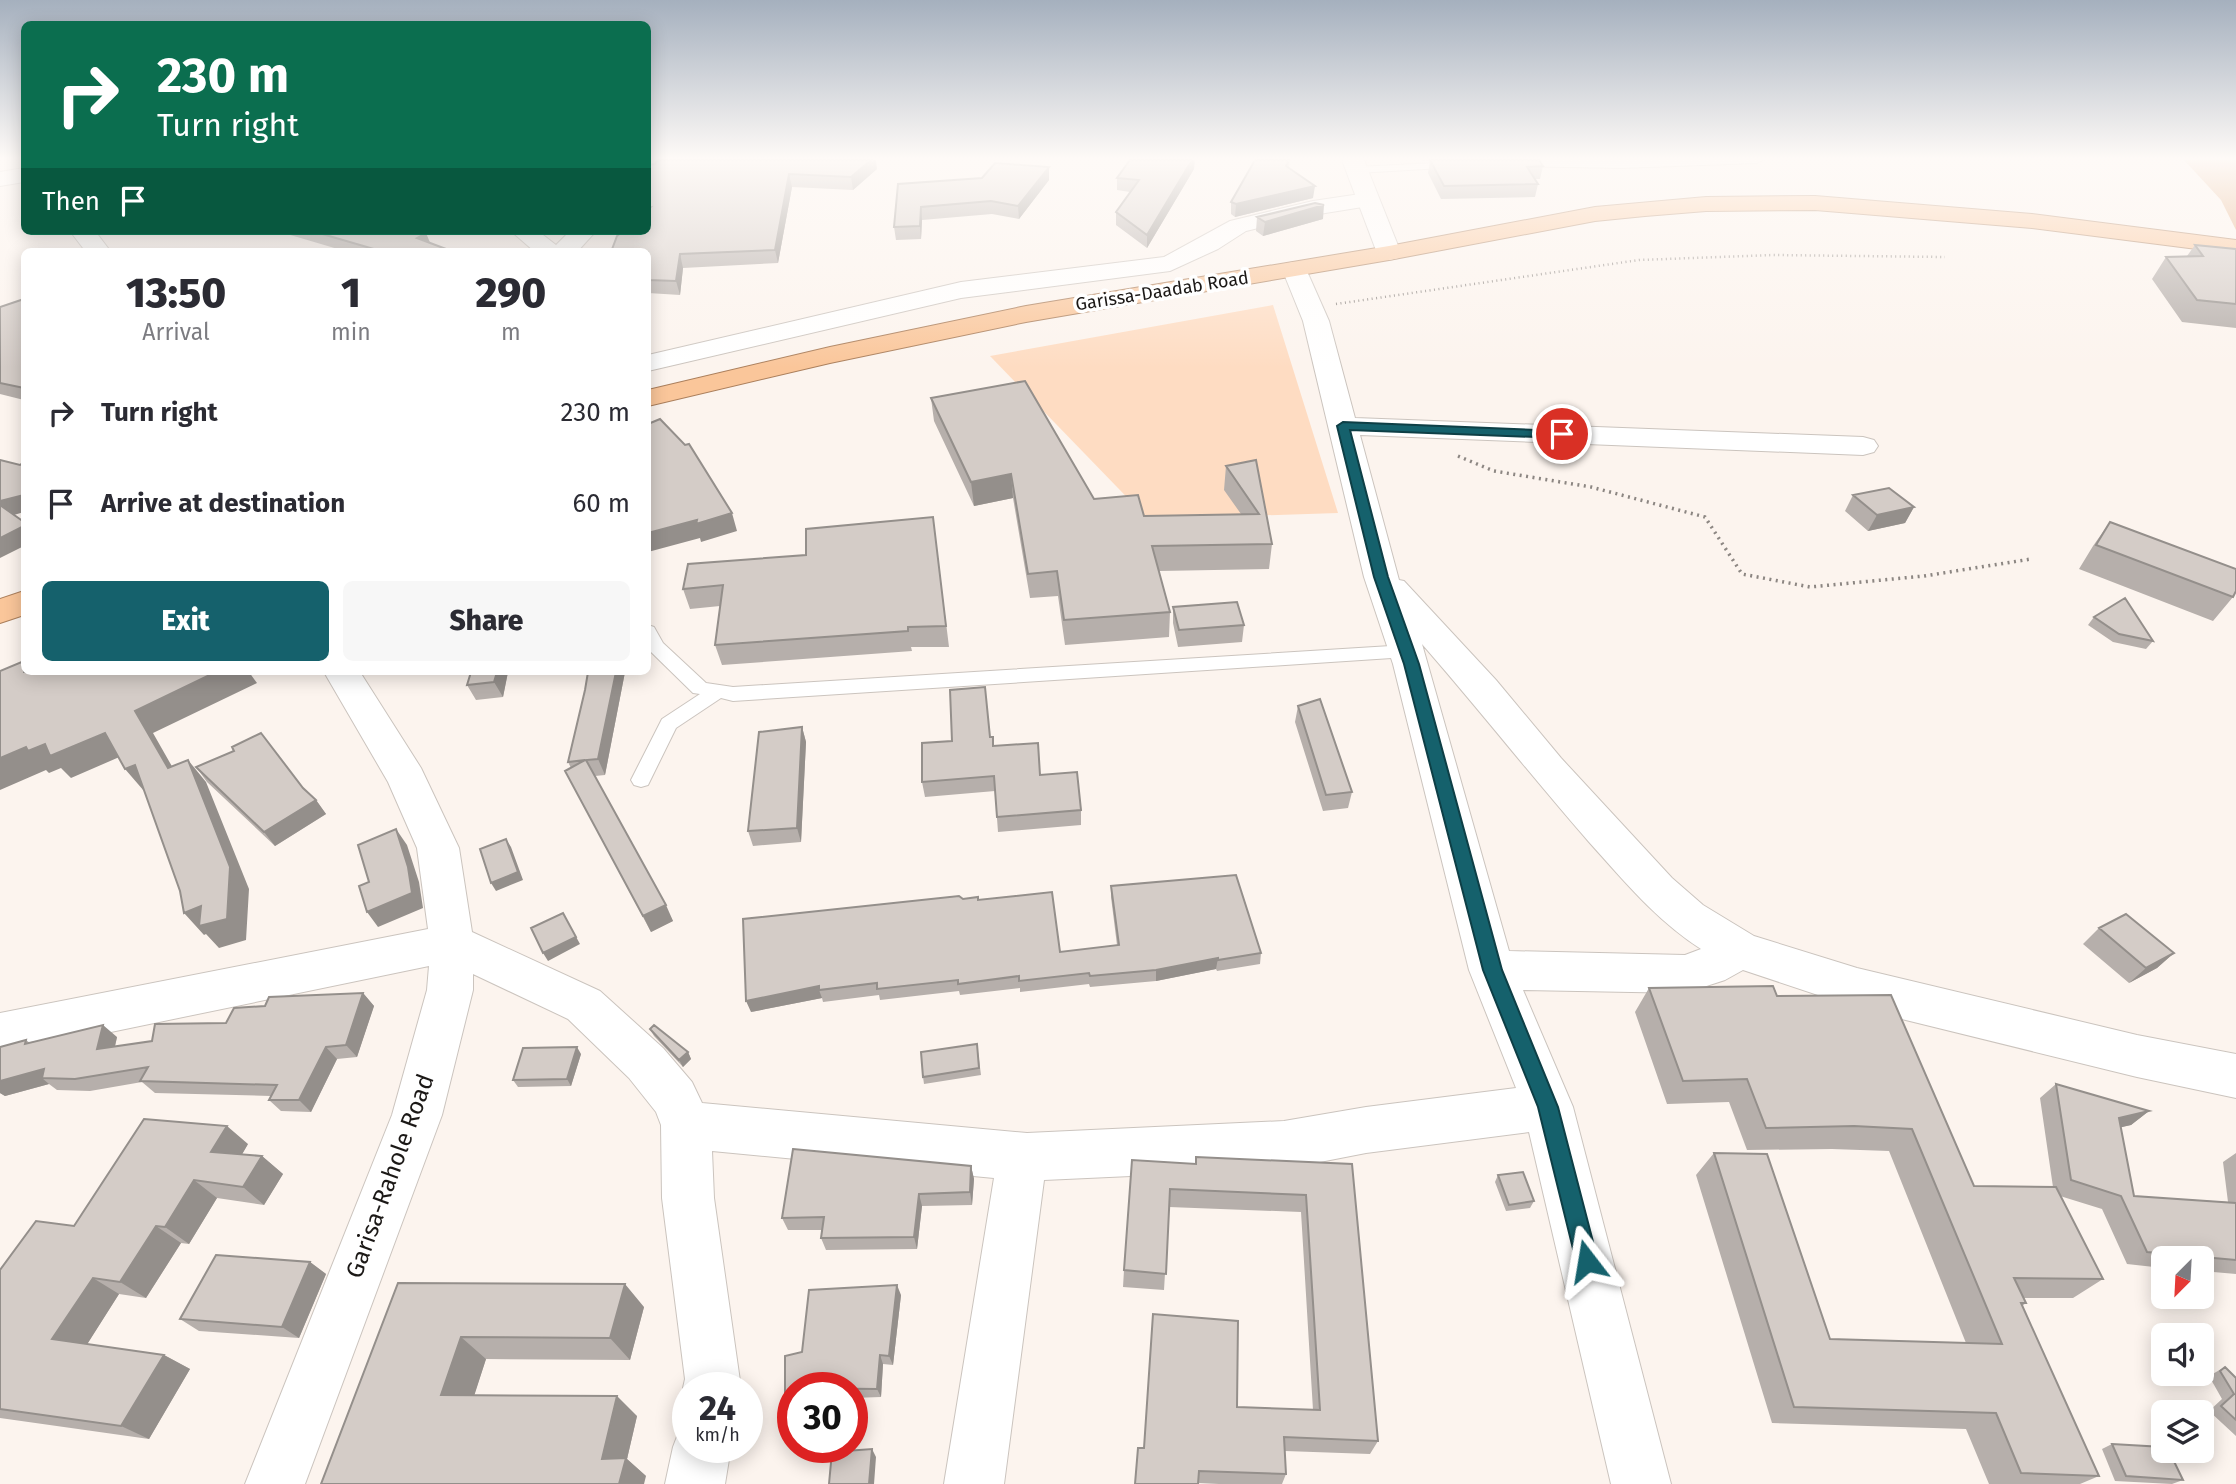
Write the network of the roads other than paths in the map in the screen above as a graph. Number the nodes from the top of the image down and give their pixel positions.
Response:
1 (1233, 229) edge
2 (1379, 229) edge
3 (1518, 229) edge
4 (2094, 229) edge
5 (528, 235) edge
6 (580, 235) edge
7 (2236, 247) edge
8 (545, 248) edge
9 (568, 248) edge
10 (1389, 253) junction
11 (1294, 269) junction
12 (651, 362) edge
13 (651, 397) edge
14 (1343, 426) junction
15 (1863, 446) dead end
16 (1381, 577) junction
17 (21, 603) edge
18 (0, 612) edge
19 (651, 637) edge
20 (1407, 651) junction
21 (344, 675) edge
22 (718, 691) junction
23 (641, 780) dead end
24 (452, 943) junction
25 (1740, 950) junction
26 (1492, 970) junction
27 (0, 1034) edge
28 (2236, 1076) edge
29 (1548, 1107) junction
30 (687, 1125) junction
31 (1027, 1157) junction
32 (712, 1372) edge
33 (699, 1463) edge
34 (275, 1484) edge
35 (695, 1484) edge
36 (974, 1484) edge
37 (1642, 1484) edge

1 - 12 street
2 - 10 street
3 - 10 highway, Garissa-Daadab Road
4 - 7 highway, Garissa-Daadab Road
5 - 8 street
6 - 9 street
10 - 11 highway, Garissa-Daadab Road
11 - 13 highway, Garissa-Daadab Road
11 - 14 street
14 - 15 street
14 - 16 street
16 - 20 street
16 - 25 street
17 - 18 highway
19 - 22 lane
20 - 22 lane
20 - 26 street
21 - 24 street, Garisa-Rahole Road
22 - 23 lane
24 - 27 street
24 - 30 street
24 - 34 street, Garisa-Rahole Road
25 - 26 street
25 - 28 street
26 - 29 street
29 - 31 street
29 - 37 street
30 - 31 street
30 - 32 street
31 - 36 street
33 - 35 street

